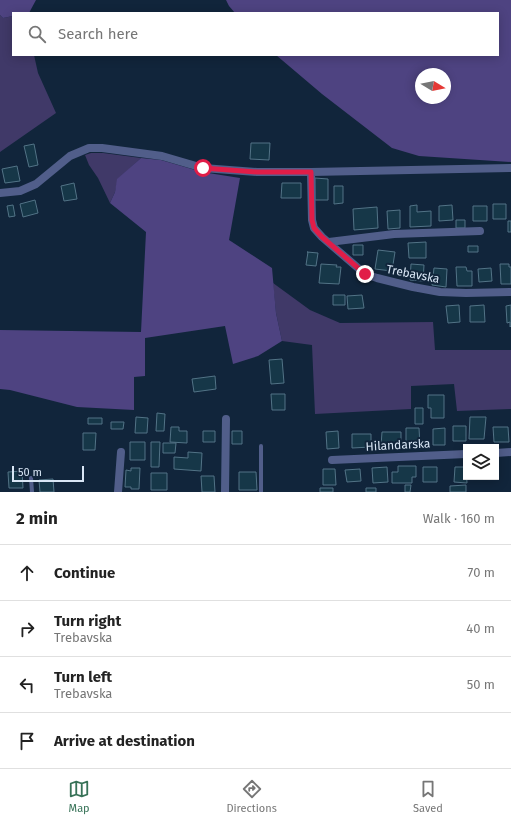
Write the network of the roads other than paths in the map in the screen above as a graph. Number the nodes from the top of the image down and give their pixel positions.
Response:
1 (511, 168) edge
2 (311, 172) junction
3 (0, 193) edge
4 (480, 231) dead end
5 (329, 242) junction
6 (511, 292) edge
7 (226, 419) dead end
8 (261, 446) dead end
9 (121, 452) dead end
10 (511, 452) edge
11 (499, 453) edge
12 (463, 454) edge
13 (332, 460) dead end
14 (31, 478) dead end
15 (32, 492) edge
16 (118, 492) edge
17 (225, 492) edge
18 (261, 492) edge

1 - 2 street
2 - 3 street
2 - 5 street, Trebavska
4 - 5 street
5 - 6 street, Trebavska
7 - 17 street
8 - 18 lane
9 - 16 street
10 - 11 street
12 - 13 street, Hilandarska
14 - 15 lane

